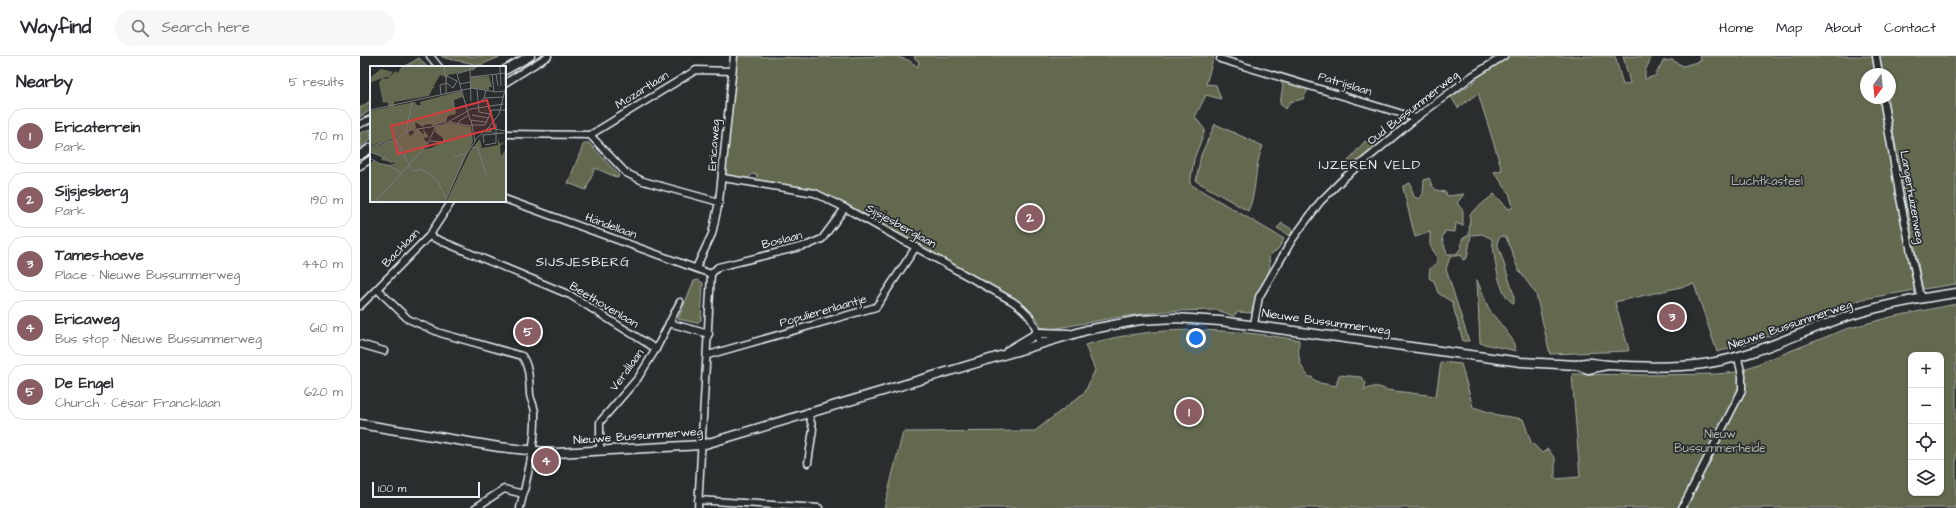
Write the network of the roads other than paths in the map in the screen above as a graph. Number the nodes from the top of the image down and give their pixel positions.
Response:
1 (430, 56) edge
2 (530, 56) edge
3 (548, 56) edge
4 (734, 56) edge
5 (1504, 56) edge
6 (1876, 56) edge
7 (1220, 58) dead end
8 (519, 62) junction
9 (438, 66) edge
10 (504, 66) edge
11 (1878, 68) edge
12 (506, 69) edge
13 (732, 71) junction
14 (506, 82) edge
15 (1884, 104) edge
16 (1416, 118) junction
17 (370, 119) edge
18 (360, 124) edge
19 (506, 134) edge
20 (590, 135) junction
21 (370, 149) edge
22 (360, 155) edge
23 (370, 160) edge
24 (360, 166) edge
25 (723, 178) junction
26 (506, 199) edge
27 (451, 202) edge
28 (719, 202) junction
29 (845, 208) junction
30 (429, 236) junction
31 (916, 247) junction
32 (696, 268) junction
33 (710, 274) junction
34 (377, 289) junction
35 (1956, 293) edge
36 (1923, 298) junction
37 (680, 302) dead end
38 (360, 306) edge
39 (669, 324) junction
40 (1254, 324) junction
41 (1038, 333) junction
42 (709, 334) junction
43 (1072, 334) junction
44 (1039, 342) junction
45 (360, 344) edge
46 (656, 349) junction
47 (384, 351) dead end
48 (708, 355) junction
49 (1002, 355) junction
50 (1738, 358) junction
51 (808, 412) junction
52 (360, 424) edge
53 (702, 445) junction
54 (531, 451) junction
55 (600, 451) junction
56 (808, 463) dead end
57 (523, 494) junction
58 (698, 500) junction
59 (475, 508) edge
60 (520, 508) edge
61 (698, 508) edge
62 (819, 508) edge
63 (1682, 508) edge

1 - 9 street
2 - 8 main road
3 - 14 street
4 - 13 street, Ericaweg
5 - 16 street, Oud Bussummerweg
6 - 11 street
7 - 16 street, Patrijslaan
8 - 10 main road
8 - 12 main road
13 - 20 street, Mozartlaan
13 - 25 street, Ericaweg
15 - 36 street, Langerhuizenweg
16 - 40 street, Oud Bussummerweg
17 - 18 street
19 - 20 street
20 - 28 street
21 - 22 main road
23 - 24 street
25 - 28 street, Ericaweg
25 - 29 street, Sijsjesberglaan
26 - 32 street, Händellaan
27 - 30 street, Bachlaan
28 - 32 street, Ericaweg
29 - 31 street, Sijsjesberglaan
29 - 33 street, Boslaan
30 - 34 street, Bachlaan
30 - 46 street, Beethovenlaan
31 - 41 street, Sijsjesberglaan
31 - 48 street, Populierenlaantje
32 - 33 street, Händellaan
33 - 42 street
34 - 38 street, Bachlaan
34 - 54 street
35 - 36 main road, Nieuwe Bussummerweg
36 - 50 main road, Nieuwe Bussummerweg
37 - 39 street, Verdilaan
39 - 42 street
39 - 46 street, Verdilaan
40 - 43 main road, Nieuwe Bussummerweg
40 - 50 main road, Nieuwe Bussummerweg
41 - 43 main road, Nieuwe Bussummerweg
41 - 44 street, Sijsjesberglaan
41 - 49 main road, Nieuwe Bussummerweg
42 - 48 street
43 - 44 main road, Nieuwe Bussummerweg
44 - 49 main road, Nieuwe Bussummerweg
45 - 47 street
46 - 55 street, Verdilaan
48 - 53 street
49 - 51 main road, Nieuwe Bussummerweg
50 - 63 street
51 - 53 main road, Nieuwe Bussummerweg
51 - 56 street
52 - 54 main road, Nieuwe Bussummerweg
53 - 55 main road, Nieuwe Bussummerweg
53 - 58 street
54 - 55 main road, Nieuwe Bussummerweg
54 - 57 street
57 - 59 street
57 - 60 street
58 - 61 street
58 - 62 street

